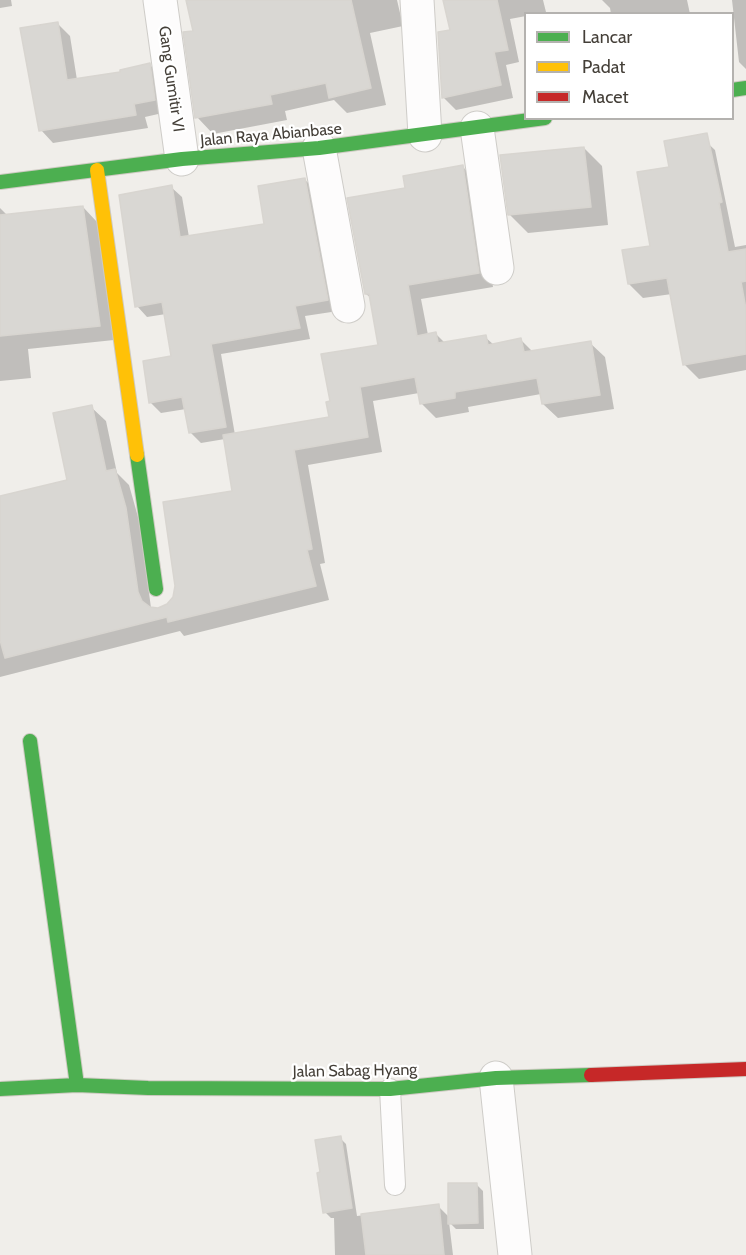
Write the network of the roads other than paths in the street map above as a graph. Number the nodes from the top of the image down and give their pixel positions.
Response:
1 (160, 0) edge
2 (417, 0) edge
3 (532, 120) edge
4 (477, 128) junction
5 (425, 135) junction
6 (319, 148) junction
7 (182, 159) junction
8 (97, 170) junction
9 (0, 182) edge
10 (497, 268) dead end
11 (348, 306) dead end
12 (156, 589) dead end
13 (30, 741) dead end
14 (746, 1069) edge
15 (496, 1078) junction
16 (77, 1085) junction
17 (0, 1089) edge
18 (390, 1089) junction
19 (395, 1185) dead end
20 (515, 1255) edge

1 - 7 street, Gang Gumitir VI
2 - 5 street
3 - 4 street, Jalan Raya Abianbase
4 - 5 street, Jalan Raya Abianbase
4 - 10 street
5 - 6 street, Jalan Raya Abianbase
6 - 7 street, Jalan Raya Abianbase
6 - 11 street
7 - 8 street, Jalan Raya Abianbase
8 - 9 street, Jalan Raya Abianbase
8 - 12 street
13 - 16 street
14 - 15 street, Jalan Sabag Hyang
15 - 18 street, Jalan Sabag Hyang
15 - 20 street
16 - 17 street, Jalan Sabag Hyang
16 - 18 street, Jalan Sabag Hyang
18 - 19 lane

